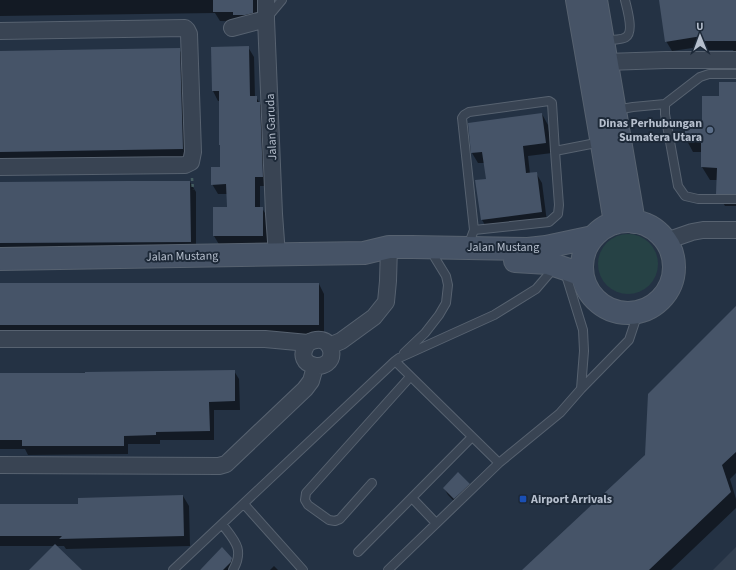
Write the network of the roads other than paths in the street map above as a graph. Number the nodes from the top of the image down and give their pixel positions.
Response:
1 (266, 0) edge
2 (282, 0) edge
3 (577, 0) edge
4 (596, 0) edge
5 (625, 0) edge
6 (266, 19) junction
7 (232, 28) dead end
8 (0, 31) edge
9 (602, 41) junction
10 (736, 60) edge
11 (606, 62) junction
12 (736, 74) edge
13 (665, 104) junction
14 (615, 110) junction
15 (602, 142) junction
16 (555, 151) junction
17 (0, 167) edge
18 (736, 200) edge
19 (625, 222) junction
20 (736, 230) edge
21 (594, 237) junction
22 (471, 239) junction
23 (666, 241) junction
24 (389, 253) junction
25 (277, 255) junction
26 (435, 258) junction
27 (0, 259) edge
28 (568, 270) junction
29 (638, 313) junction
30 (0, 340) edge
31 (308, 343) junction
32 (329, 346) junction
33 (397, 360) junction
34 (315, 367) junction
35 (410, 377) junction
36 (580, 389) junction
37 (472, 437) junction
38 (499, 463) junction
39 (0, 465) edge
40 (372, 483) dead end
41 (412, 498) junction
42 (244, 504) junction
43 (436, 523) junction
44 (222, 524) junction
45 (358, 552) dead end
46 (173, 570) edge
47 (233, 570) edge
48 (303, 570) edge
49 (388, 570) edge

1 - 6 street, Jalan Garuda
2 - 6 lane
3 - 15 main road
4 - 9 main road
5 - 9 lane
6 - 7 street
6 - 25 street, Jalan Garuda
8 - 17 street
9 - 11 main road
10 - 11 street
11 - 14 main road
12 - 13 lane
13 - 14 lane
13 - 18 lane
14 - 19 main road
15 - 16 lane
15 - 19 main road
16 - 22 lane
16 - 22 lane
19 - 21 main road
19 - 23 main road
20 - 23 street
21 - 22 main road, Jalan Mustang
21 - 28 main road
22 - 24 main road, Jalan Mustang
23 - 29 main road
24 - 25 main road, Jalan Mustang
24 - 26 main road, Jalan Mustang
24 - 32 street
25 - 27 main road, Jalan Mustang
26 - 28 main road, Jalan Mustang
26 - 33 lane
28 - 29 main road
28 - 33 lane
28 - 36 lane
29 - 36 lane
30 - 31 street
31 - 32 street
31 - 34 street
32 - 34 street
33 - 35 lane
33 - 42 lane
34 - 39 street
35 - 37 lane
35 - 40 lane
36 - 38 lane
37 - 38 lane
37 - 41 lane
38 - 43 lane
41 - 43 lane
41 - 45 lane
42 - 44 lane
42 - 48 lane
43 - 49 lane
44 - 46 lane
44 - 47 lane

